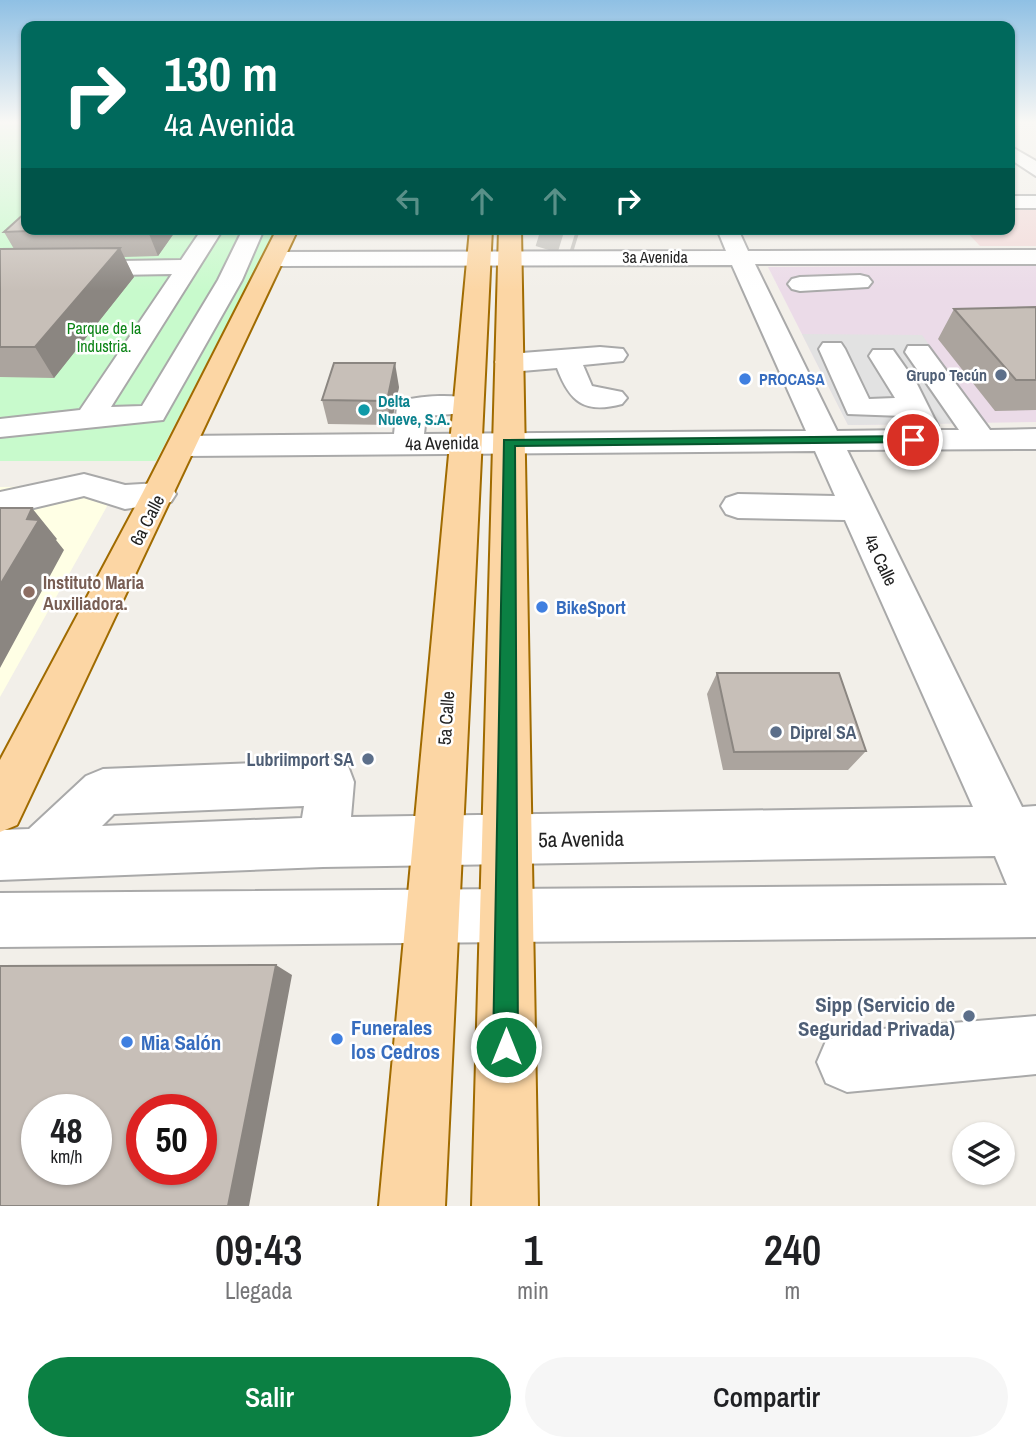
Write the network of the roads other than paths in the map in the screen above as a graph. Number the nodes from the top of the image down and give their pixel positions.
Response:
1 (1015, 202) edge
2 (1036, 202) edge
3 (209, 235) edge
4 (251, 235) edge
5 (285, 235) edge
6 (481, 235) edge
7 (645, 237) dead end
8 (515, 239) edge
9 (733, 241) edge
10 (400, 244) dead end
11 (443, 244) junction
12 (479, 257) junction
13 (901, 257) junction
14 (1036, 257) edge
15 (274, 259) junction
16 (187, 267) junction
17 (0, 270) edge
18 (800, 284) dead end
19 (832, 349) dead end
20 (919, 352) dead end
21 (613, 355) dead end
22 (883, 356) dead end
23 (567, 359) junction
24 (509, 362) junction
25 (612, 398) dead end
26 (912, 407) junction
27 (858, 408) junction
28 (152, 414) junction
29 (89, 418) junction
30 (467, 424) junction
31 (0, 428) edge
32 (933, 439) junction
33 (981, 439) junction
34 (1036, 439) edge
35 (825, 440) junction
36 (873, 440) junction
37 (509, 442) junction
38 (177, 459) junction
39 (0, 504) edge
40 (737, 506) dead end
41 (857, 508) junction
42 (0, 808) edge
43 (1022, 832) edge
44 (438, 841) junction
45 (507, 841) junction
46 (19, 854) edge
47 (1036, 890) edge
48 (1036, 911) edge
49 (506, 915) junction
50 (432, 916) junction
51 (0, 920) edge
52 (1036, 1045) edge
53 (847, 1062) dead end
54 (412, 1206) edge
55 (505, 1206) edge

1 - 2 street
3 - 16 street
4 - 28 street
5 - 15 main road, 6a Calle
6 - 12 main road, 5a Calle
7 - 9 street
8 - 9 street, 3a Avenida
8 - 12 street, 3a Avenida
8 - 24 main road
9 - 13 street, 3a Avenida
9 - 35 street, 4a Calle
10 - 11 street
11 - 12 street, 3a Avenida
11 - 15 street, 3a Avenida
12 - 30 main road, 5a Calle
13 - 14 street, 3a Avenida
13 - 18 street
15 - 38 main road, 6a Calle
16 - 17 street
16 - 29 street
19 - 27 street
20 - 33 street
21 - 23 street
22 - 26 street
23 - 24 street
23 - 25 street
24 - 37 main road
26 - 27 street
26 - 32 street
27 - 36 street
28 - 29 street
28 - 38 street
29 - 31 street
30 - 37 street, 4a Avenida
30 - 38 street, 4a Avenida
30 - 44 main road, 5a Calle
32 - 33 street, 4a Avenida
32 - 36 street, 4a Avenida
33 - 34 street, 4a Avenida
35 - 36 street, 4a Avenida
35 - 37 street, 4a Avenida
35 - 41 street, 4a Calle
37 - 45 main road
38 - 39 street
38 - 42 main road, 6a Calle
40 - 41 street
41 - 43 street, 4a Calle
43 - 45 street, 5a Avenida
43 - 47 street, 4a Calle
44 - 45 street, 5a Avenida
44 - 46 street, 5a Avenida
44 - 50 main road, 5a Calle
45 - 49 main road
48 - 49 street
49 - 50 street
49 - 55 main road
50 - 51 street
50 - 54 main road, 5a Calle
52 - 53 street

